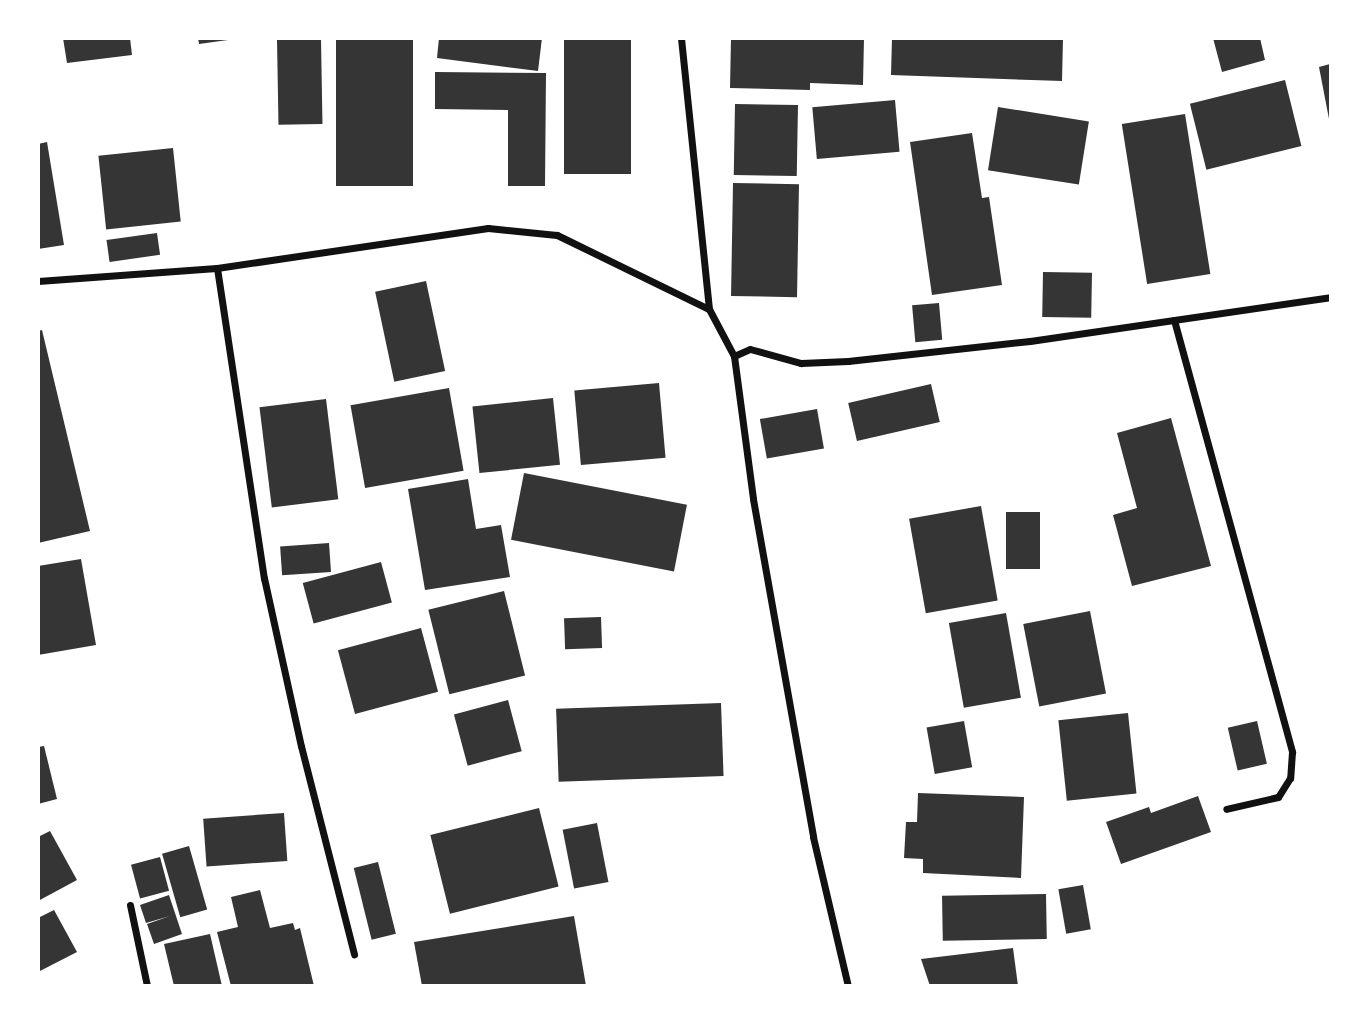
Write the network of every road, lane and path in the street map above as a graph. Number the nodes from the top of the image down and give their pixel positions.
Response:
1 (681, 38) edge
2 (217, 268) junction
3 (38, 281) edge
4 (1331, 297) edge
5 (709, 309) junction
6 (1174, 320) junction
7 (734, 356) junction
8 (1226, 809) dead end
9 (130, 905) dead end
10 (354, 954) dead end
11 (147, 985) edge
12 (848, 985) edge

1 - 5 street
2 - 3 street
2 - 5 street
2 - 10 street
4 - 6 street
5 - 7 street
6 - 7 street
6 - 8 street
7 - 12 street
9 - 11 street

